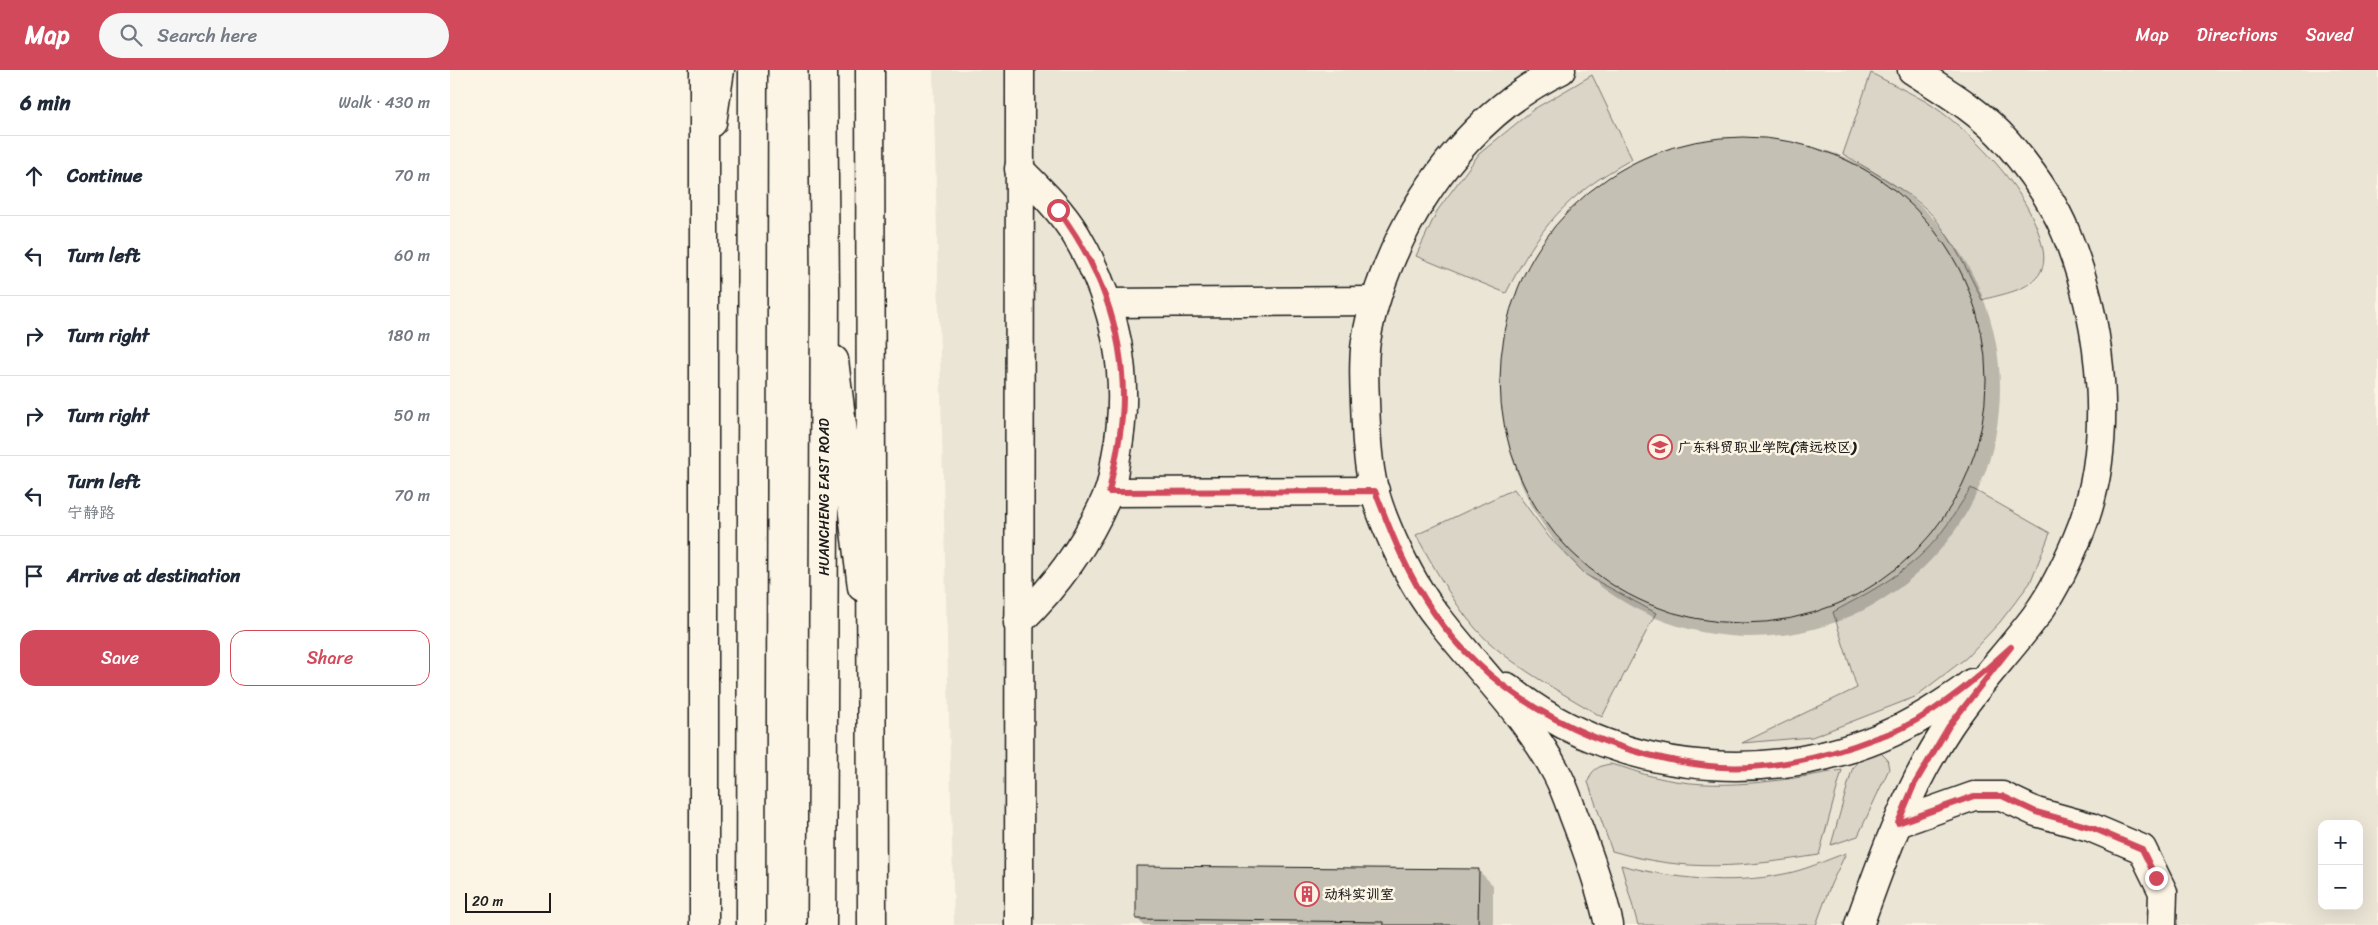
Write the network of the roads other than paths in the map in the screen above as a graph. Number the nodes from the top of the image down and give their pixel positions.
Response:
1 (704, 70) edge
2 (720, 70) edge
3 (753, 70) edge
4 (823, 70) edge
5 (870, 70) edge
6 (1020, 70) edge
7 (1561, 70) edge
8 (1912, 70) edge
9 (1019, 169) junction
10 (704, 172) junction
11 (825, 293) junction
12 (1375, 301) junction
13 (1108, 303) junction
14 (1375, 491) junction
15 (1109, 492) junction
16 (1018, 623) junction
17 (2011, 647) junction
18 (1475, 661) junction
19 (871, 663) junction
20 (1898, 823) junction
21 (704, 925) edge
22 (751, 925) edge
23 (822, 925) edge
24 (872, 925) edge
25 (1019, 925) edge
26 (1610, 925) edge
27 (1859, 925) edge
28 (2162, 925) edge

1 - 10 street
2 - 10 street
3 - 22 street
4 - 11 street, HUANCHENG EAST ROAD
5 - 19 street
6 - 9 street
7 - 12 street
8 - 17 street
9 - 13 street
9 - 16 street
10 - 21 street
11 - 19 street
11 - 23 street, HUANCHENG EAST ROAD
12 - 13 street
12 - 14 street
13 - 15 street
14 - 15 street
14 - 18 street
15 - 16 street
16 - 25 street
17 - 18 street
17 - 20 street
18 - 26 street
19 - 24 street
20 - 27 street
20 - 28 street

